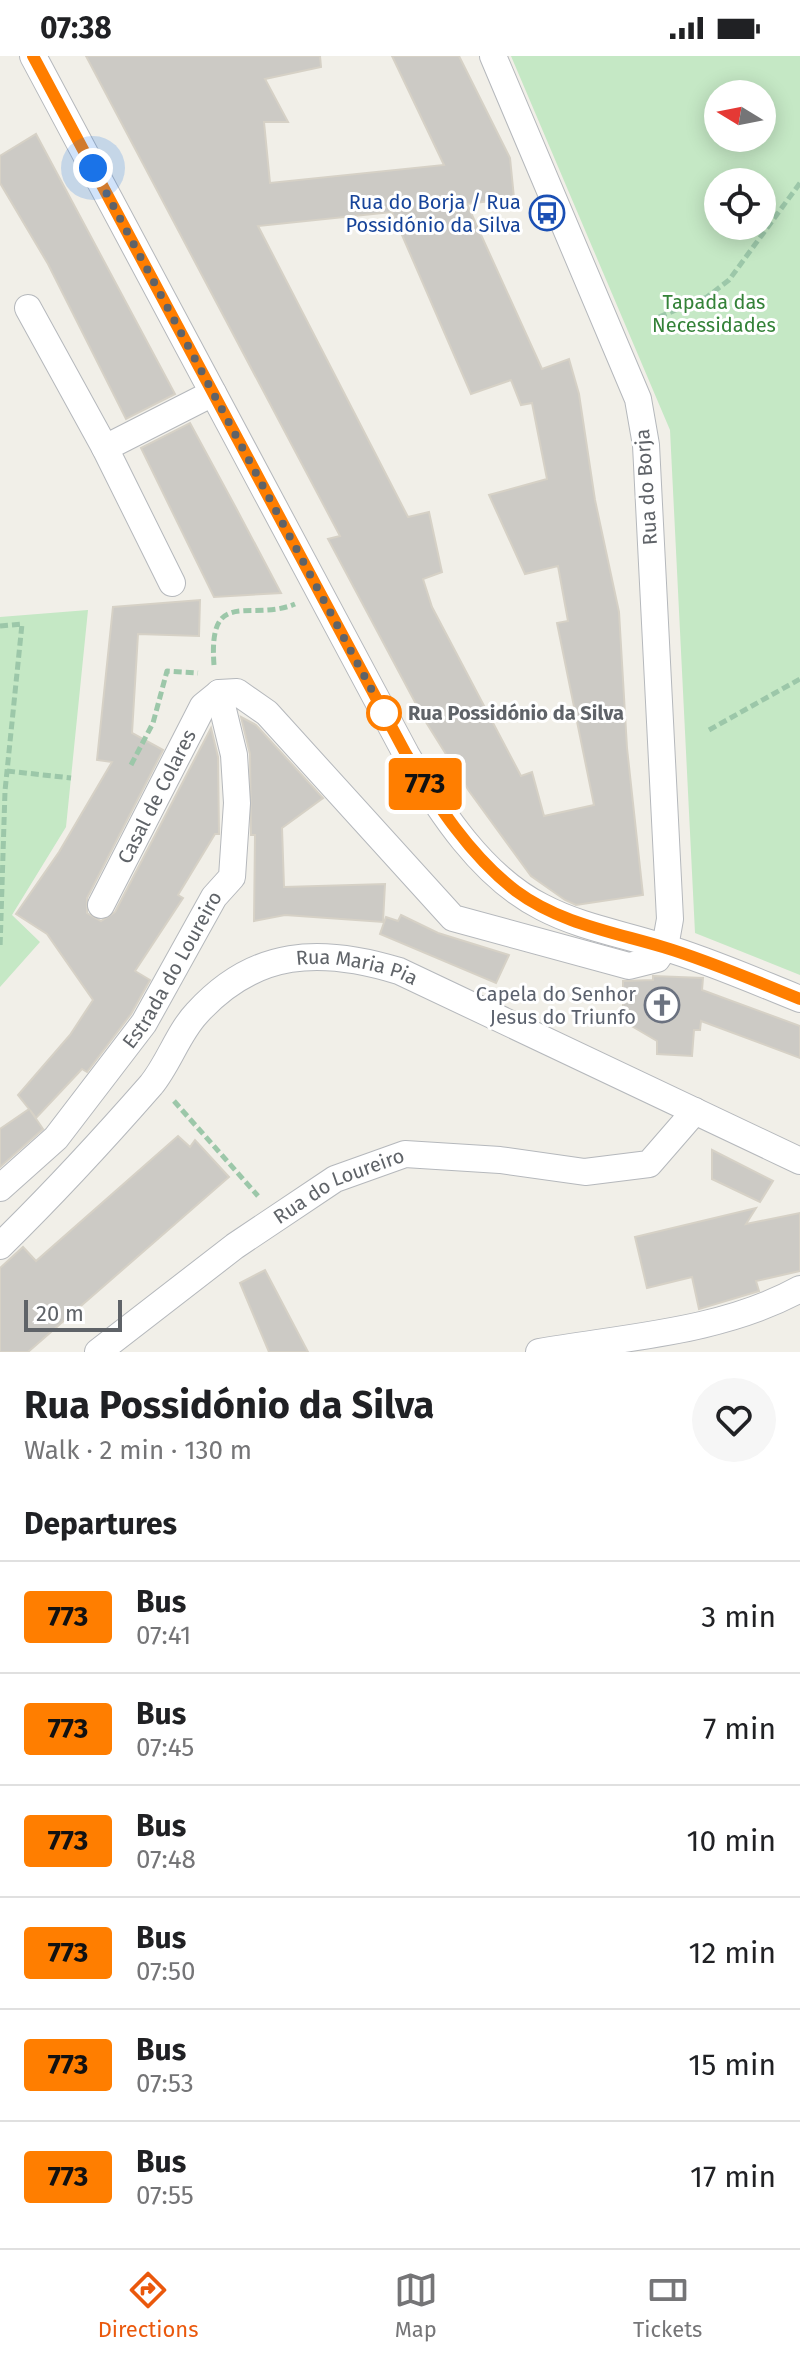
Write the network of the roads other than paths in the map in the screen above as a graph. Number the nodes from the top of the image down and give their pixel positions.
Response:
1 (33, 56) edge
2 (493, 56) edge
3 (28, 308) dead end
4 (213, 393) junction
5 (105, 448) junction
6 (172, 583) dead end
7 (217, 684) junction
8 (101, 905) dead end
9 (665, 947) junction
10 (800, 999) edge
11 (695, 1111) junction
12 (800, 1161) edge
13 (0, 1188) edge
14 (0, 1246) edge
15 (800, 1289) edge
16 (98, 1352) edge
17 (539, 1352) edge

1 - 4 street
2 - 9 street, Rua do Borja
3 - 5 street
4 - 5 street
4 - 9 street
5 - 6 street
7 - 8 street, Casal de Colares
7 - 9 street
7 - 13 street, Estrada do Loureiro
9 - 10 street
11 - 12 street, Rua Maria Pia
11 - 14 street, Rua Maria Pia
11 - 16 street, Rua do Loureiro
15 - 17 street

